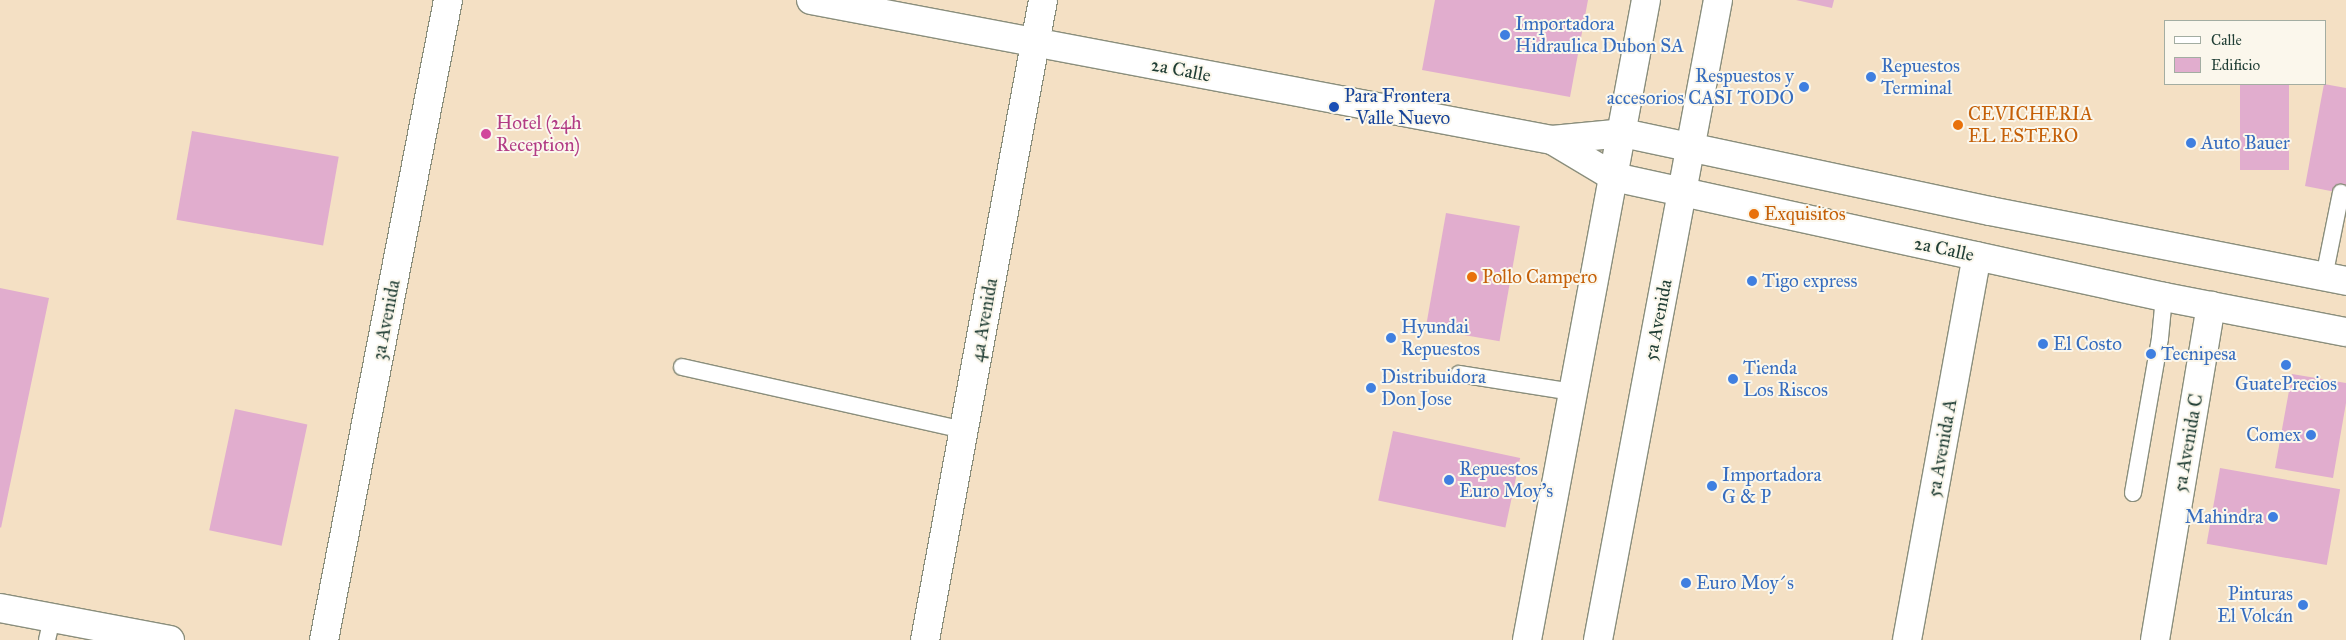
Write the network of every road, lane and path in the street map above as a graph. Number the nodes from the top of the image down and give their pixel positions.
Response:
1 (448, 0) edge
2 (811, 0) edge
3 (1043, 0) edge
4 (1646, 0) edge
5 (1718, 0) edge
6 (1035, 42) junction
7 (1623, 133) junction
8 (1552, 140) junction
9 (1691, 146) junction
10 (1614, 178) junction
11 (2341, 193) dead end
12 (1682, 194) junction
13 (1976, 256) junction
14 (2335, 279) edge
15 (2164, 297) junction
16 (2211, 306) junction
17 (2346, 332) edge
18 (682, 367) dead end
19 (1459, 374) dead end
20 (1574, 392) junction
21 (963, 430) junction
22 (2133, 493) dead end
23 (0, 608) edge
24 (50, 629) edge
25 (101, 634) edge
26 (170, 640) edge
27 (324, 640) edge
28 (925, 640) edge
29 (1527, 640) edge
30 (1598, 640) edge
31 (1907, 640) edge
32 (2155, 640) edge

1 - 27 street, 3a Avenida
2 - 6 street, 2a Calle
3 - 6 street, 4a Avenida
4 - 7 street
5 - 9 street, 5a Avenida
6 - 8 street, 2a Calle
6 - 21 street, 4a Avenida
7 - 8 street, 2a Calle
7 - 9 street, 2a Calle
7 - 10 street
8 - 10 street, 2a Calle
9 - 12 street, 5a Avenida
9 - 14 street, 2a Calle
10 - 12 street, 2a Calle
10 - 20 street
11 - 14 lane
12 - 13 street, 2a Calle
12 - 30 street, 5a Avenida
13 - 15 street, 2a Calle
13 - 31 street, 5a Avenida A
15 - 16 street, 2a Calle
15 - 22 lane
16 - 17 street, 2a Calle
16 - 32 street, 5a Avenida C
18 - 21 lane
19 - 20 lane
20 - 29 street
21 - 28 street, 4a Avenida
23 - 24 street
24 - 25 street
25 - 26 street

